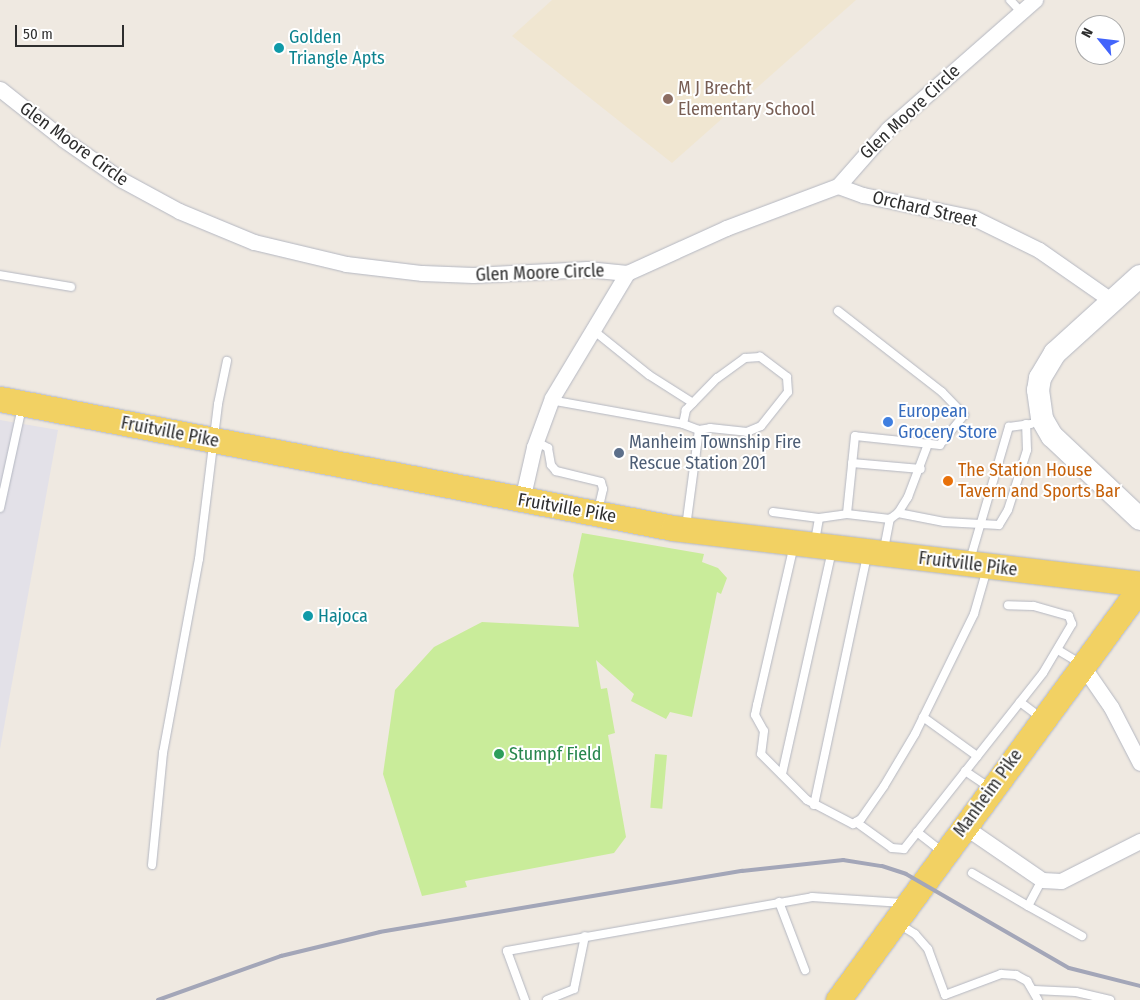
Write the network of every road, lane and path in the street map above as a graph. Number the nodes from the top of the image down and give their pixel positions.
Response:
1 (1010, 0) edge
2 (1035, 0) edge
3 (1021, 12) junction
4 (0, 89) edge
5 (838, 186) junction
6 (627, 273) junction
7 (0, 275) edge
8 (1140, 276) edge
9 (71, 288) dead end
10 (1112, 301) junction
11 (838, 311) dead end
12 (593, 330) junction
13 (228, 361) dead end
14 (550, 400) junction
15 (11, 402) edge
16 (693, 403) junction
17 (683, 424) junction
18 (1036, 425) junction
19 (699, 430) junction
20 (215, 441) junction
21 (535, 441) junction
22 (928, 444) junction
23 (852, 463) junction
24 (921, 468) junction
25 (522, 500) junction
26 (0, 508) edge
27 (772, 512) dead end
28 (598, 514) junction
29 (847, 514) junction
30 (898, 514) junction
31 (818, 518) junction
32 (890, 519) junction
33 (1140, 520) edge
34 (982, 525) junction
35 (686, 530) junction
36 (814, 546) junction
37 (875, 553) junction
38 (978, 565) junction
39 (1140, 584) edge
40 (1140, 588) edge
41 (1008, 605) dead end
42 (1058, 650) junction
43 (1082, 665) junction
44 (1020, 702) junction
45 (923, 717) junction
46 (1042, 719) junction
47 (977, 756) junction
48 (1140, 763) edge
49 (965, 770) junction
50 (782, 774) junction
51 (991, 789) junction
52 (814, 805) junction
53 (856, 822) junction
54 (964, 827) junction
55 (917, 832) junction
56 (1140, 841) edge
57 (944, 853) junction
58 (152, 865) dead end
59 (972, 872) dead end
60 (1042, 880) junction
61 (779, 902) junction
62 (1028, 906) junction
63 (902, 912) junction
64 (585, 936) junction
65 (1082, 936) dead end
66 (805, 970) dead end
67 (1034, 990) junction
68 (943, 997) edge
69 (526, 1000) edge
70 (547, 1000) edge
71 (838, 1000) edge
72 (1038, 1000) edge
73 (1110, 1000) edge

1 - 3 lane
2 - 3 street, Glen Moore Circle
3 - 5 street, Glen Moore Circle
4 - 6 street, Glen Moore Circle
5 - 6 street, Glen Moore Circle
5 - 10 street, Orchard Street
6 - 12 street
7 - 9 lane
8 - 10 main road
10 - 18 main road
11 - 22 lane
12 - 14 street
12 - 16 lane
13 - 20 lane
14 - 17 lane
14 - 21 street
15 - 20 main road, Fruitville Pike
15 - 26 lane
16 - 17 lane
16 - 19 lane
17 - 19 lane
18 - 33 main road
18 - 34 lane
18 - 34 lane
19 - 35 lane
20 - 25 main road, Fruitville Pike
20 - 58 lane
21 - 25 street
21 - 28 lane
22 - 23 lane
22 - 24 lane
23 - 24 lane
23 - 29 lane
24 - 30 lane
25 - 28 main road, Fruitville Pike
27 - 31 lane
28 - 35 main road, Fruitville Pike
29 - 31 lane
29 - 32 lane
30 - 32 lane
30 - 34 lane
31 - 36 lane
32 - 37 lane
34 - 38 lane
35 - 36 main road, Fruitville Pike
36 - 37 main road, Fruitville Pike
36 - 50 lane
36 - 50 lane
37 - 38 main road, Fruitville Pike
37 - 52 lane
38 - 39 main road, Fruitville Pike
38 - 45 lane
40 - 43 main road, Manheim Pike
41 - 42 lane
42 - 43 lane
42 - 44 lane
43 - 46 main road, Manheim Pike
43 - 48 street
44 - 46 lane
44 - 47 lane
45 - 47 lane
45 - 53 lane
46 - 51 main road, Manheim Pike
47 - 49 lane
49 - 51 lane
49 - 55 lane
50 - 52 lane
51 - 54 main road, Manheim Pike
52 - 53 lane
53 - 55 lane
54 - 57 main road, Manheim Pike
54 - 60 street
55 - 57 lane
56 - 60 street
57 - 63 main road, Manheim Pike
59 - 62 lane
60 - 62 lane
61 - 63 lane
61 - 64 lane
61 - 66 lane
62 - 65 lane
63 - 68 lane
63 - 71 main road, Manheim Pike
64 - 69 lane
64 - 70 lane
67 - 68 lane
67 - 72 lane
67 - 73 lane

